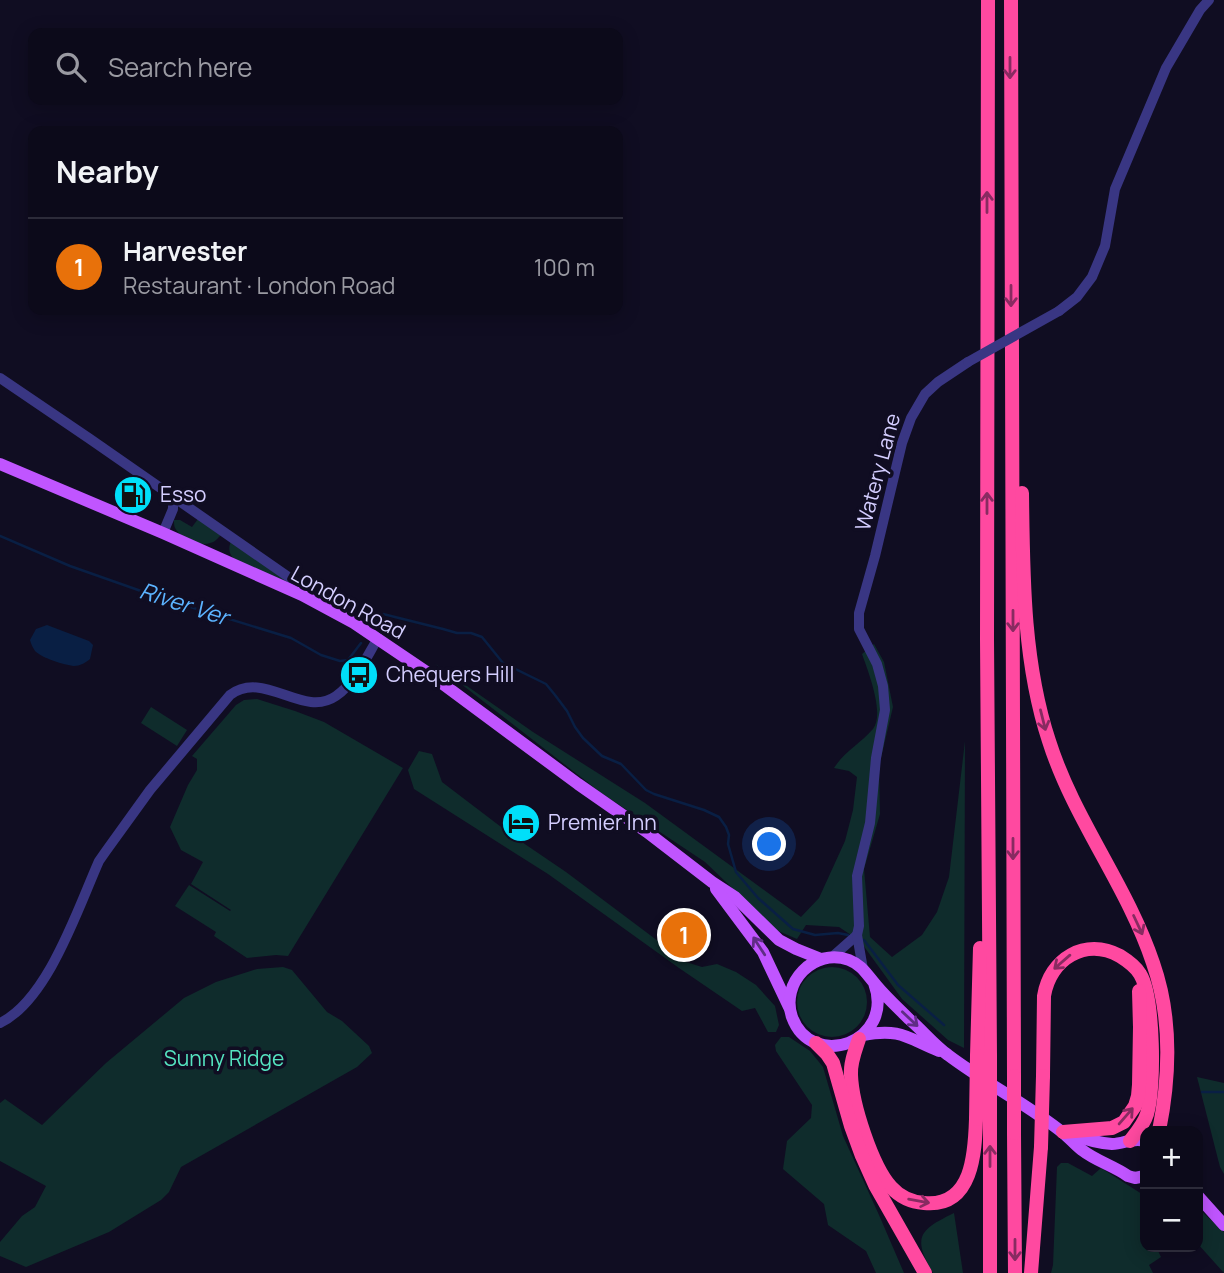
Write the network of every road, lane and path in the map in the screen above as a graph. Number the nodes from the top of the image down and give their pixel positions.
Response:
1 (988, 0) edge
2 (1011, 0) edge
3 (1209, 0) edge
4 (0, 378) edge
5 (1011, 384) junction
6 (0, 464) edge
7 (173, 498) junction
8 (163, 533) junction
9 (302, 595) junction
10 (378, 638) junction
11 (712, 882) junction
12 (857, 935) junction
13 (826, 958) junction
14 (1134, 966) junction
15 (863, 969) junction
16 (874, 983) junction
17 (789, 1007) junction
18 (0, 1023) edge
19 (861, 1037) junction
20 (816, 1043) junction
21 (946, 1054) junction
22 (983, 1119) junction
23 (1160, 1126) edge
24 (1063, 1132) junction
25 (1140, 1140) edge
26 (1127, 1142) junction
27 (1123, 1173) junction
28 (1140, 1177) edge
29 (1203, 1202) edge
30 (1224, 1225) edge
31 (925, 1273) edge
32 (990, 1273) edge
33 (1015, 1273) edge
34 (1031, 1273) edge

22 -> 1 highway, bridge
2 -> 5 highway
3 - 12 street, Watery Lane, bridge
4 - 7 street
5 -> 23 highway
5 -> 33 highway, bridge
6 - 8 main road, London Road
7 - 8 street
7 - 9 street
8 - 9 main road, London Road
9 - 10 main road, London Road
10 - 11 main road, London Road
10 - 18 street
11 - 13 main road, London Road
17 -> 11 main road, London Road
12 - 13 street
12 - 15 street, Watery Lane
13 - 15 main road
13 - 17 main road
24 -> 14 highway
14 - 26 highway
14 -> 34 highway, bridge
15 - 16 main road
16 - 19 main road
16 -> 21 main road
17 - 20 main road
19 - 20 main road
19 - 21 main road
19 -> 22 highway
20 - 31 highway
21 - 24 main road
32 -> 22 highway
24 - 26 main road
24 - 27 main road
25 - 26 main road
26 - 27 main road
27 - 28 main road
29 - 30 main road

